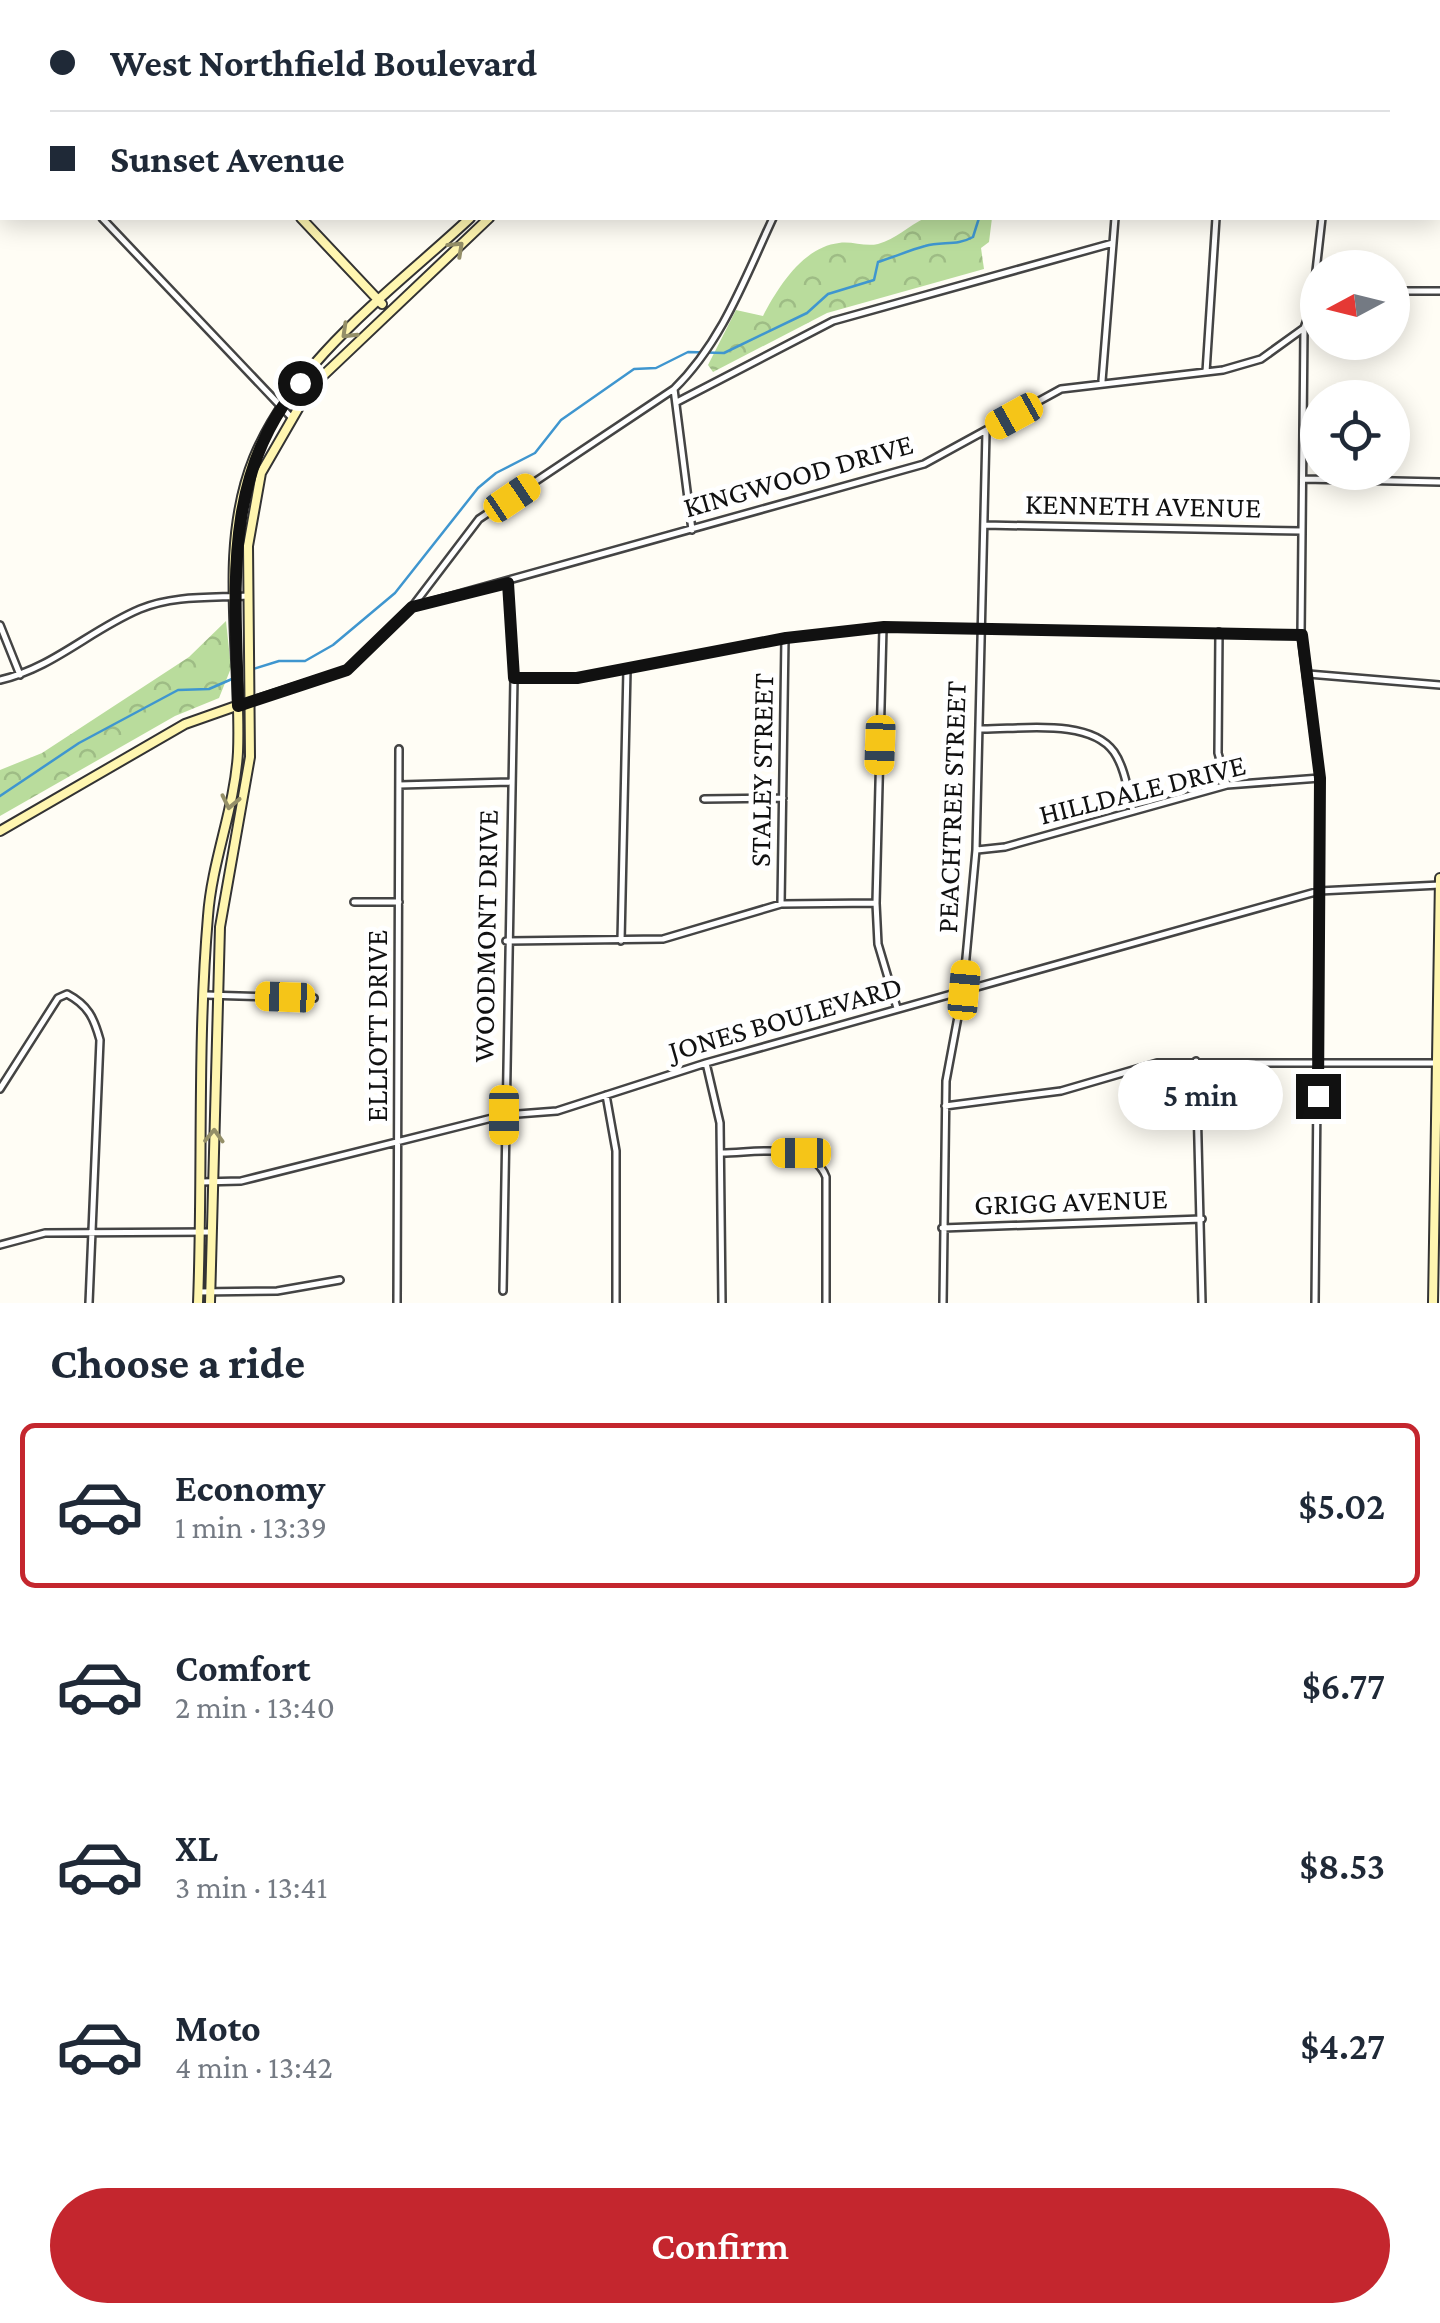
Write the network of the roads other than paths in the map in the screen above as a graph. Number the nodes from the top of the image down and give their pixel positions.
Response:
1 (104, 220) edge
2 (303, 220) edge
3 (468, 220) edge
4 (488, 220) edge
5 (772, 220) edge
6 (1115, 220) edge
7 (1216, 220) edge
8 (1322, 220) edge
9 (1113, 243) junction
10 (1318, 250) edge
11 (426, 258) junction
12 (436, 268) junction
13 (1410, 291) edge
14 (1440, 291) edge
15 (379, 302) junction
16 (388, 311) junction
17 (1300, 331) edge
18 (1206, 372) junction
19 (1102, 381) junction
20 (674, 389) junction
21 (677, 402) junction
22 (280, 407) junction
23 (290, 416) junction
24 (986, 432) junction
25 (1410, 481) edge
26 (1440, 482) edge
27 (1303, 490) edge
28 (984, 525) junction
29 (692, 530) junction
30 (1301, 530) junction
31 (508, 583) junction
32 (248, 596) junction
33 (236, 597) junction
34 (412, 607) junction
35 (0, 625) edge
36 (884, 627) junction
37 (979, 627) junction
38 (1219, 632) junction
39 (1302, 635) junction
40 (786, 638) junction
41 (627, 668) junction
42 (1308, 674) junction
43 (20, 675) junction
44 (514, 678) junction
45 (0, 680) edge
46 (1440, 686) edge
47 (250, 701) junction
48 (238, 706) junction
49 (979, 729) junction
50 (399, 749) dead end
51 (1320, 778) junction
52 (510, 782) junction
53 (398, 785) junction
54 (1227, 785) junction
55 (783, 798) junction
56 (704, 800) dead end
57 (1133, 811) junction
58 (0, 831) edge
59 (976, 850) junction
60 (1440, 883) edge
61 (1318, 891) junction
62 (354, 902) dead end
63 (398, 902) junction
64 (876, 903) junction
65 (781, 904) junction
66 (506, 941) junction
67 (620, 942) junction
68 (964, 990) junction
69 (206, 995) junction
70 (218, 995) junction
71 (314, 998) dead end
72 (897, 1008) junction
73 (1196, 1060) junction
74 (1318, 1062) junction
75 (706, 1063) junction
76 (1439, 1063) edge
77 (0, 1089) edge
78 (606, 1095) junction
79 (945, 1106) junction
80 (504, 1115) junction
81 (399, 1141) junction
82 (722, 1153) junction
83 (201, 1182) junction
84 (213, 1182) junction
85 (1202, 1219) junction
86 (942, 1228) junction
87 (93, 1230) junction
88 (200, 1231) junction
89 (212, 1232) junction
90 (0, 1245) edge
91 (340, 1280) dead end
92 (503, 1290) dead end
93 (210, 1291) junction
94 (198, 1292) junction
95 (90, 1303) edge
96 (198, 1303) edge
97 (210, 1303) edge
98 (397, 1303) edge
99 (616, 1303) edge
100 (722, 1303) edge
101 (826, 1303) edge
102 (944, 1303) edge
103 (1202, 1303) edge
104 (1315, 1303) edge
105 (1433, 1303) edge

1 - 22 street
2 - 15 main road
3 - 11 main road
12 -> 4 main road
5 - 20 street
6 - 9 street
7 - 18 street
8 - 10 street
9 - 19 street
9 - 21 street
11 - 12 main road
11 - 15 main road
12 - 16 main road
13 - 14 street
15 - 16 main road
15 -> 22 main road
16 - 23 main road
17 - 18 street, KINGWOOD DRIVE
18 - 19 street, KINGWOOD DRIVE
19 - 24 street, KINGWOOD DRIVE
20 - 21 street
20 - 34 street
21 - 29 street
22 - 23 street
22 - 33 main road
23 - 32 main road
24 - 28 street, PEACHTREE STREET
24 - 29 street, KINGWOOD DRIVE
25 - 26 street
27 - 30 street
28 - 30 street, KENNETH AVENUE
28 - 37 street, PEACHTREE STREET
29 - 31 street, KINGWOOD DRIVE
30 - 39 street
31 - 34 street, KINGWOOD DRIVE
31 - 44 street, WOODMONT DRIVE
32 - 33 street
32 - 47 main road
33 - 43 street
33 - 48 main road
34 - 47 street
35 - 43 street
36 - 37 street
36 - 40 street
36 - 64 street
37 - 38 street
37 - 49 street, PEACHTREE STREET
38 - 39 street
38 - 54 street
39 - 42 street
40 - 41 street
40 - 55 street, STALEY STREET
41 - 44 street
41 - 67 street
42 - 46 street
42 - 51 street
43 - 45 street
44 - 52 street, WOODMONT DRIVE
47 - 48 main road
47 - 70 main road
48 - 58 main road
48 -> 69 main road
49 - 57 street
49 - 59 street, PEACHTREE STREET
50 - 53 street, ELLIOTT DRIVE
51 - 54 street, HILLDALE DRIVE
51 - 61 street
52 - 53 street
52 - 66 street, WOODMONT DRIVE
53 - 63 street, ELLIOTT DRIVE
54 - 57 street, HILLDALE DRIVE
55 - 56 street
55 - 65 street, STALEY STREET
57 - 59 street, HILLDALE DRIVE
59 - 68 street, PEACHTREE STREET
60 - 61 street, JONES BOULEVARD
60 - 76 main road
61 - 68 street, JONES BOULEVARD
61 - 74 street
62 - 63 street
63 - 81 street, ELLIOTT DRIVE
64 - 65 street
64 - 72 street
65 - 67 street
66 - 67 street
66 - 80 street, WOODMONT DRIVE
68 - 72 street, JONES BOULEVARD
68 - 79 street, PEACHTREE STREET
69 - 70 street
69 - 83 main road
70 - 71 street
84 -> 70 main road
72 - 75 street, JONES BOULEVARD
73 - 74 street
73 - 79 street
73 - 85 street
74 - 76 street
74 - 104 street
75 - 78 street, JONES BOULEVARD
75 - 82 street
76 - 105 main road
77 - 87 street
78 - 80 street, JONES BOULEVARD
78 - 99 street
79 - 86 street, PEACHTREE STREET
80 - 81 street, JONES BOULEVARD
80 - 92 street, WOODMONT DRIVE
81 - 84 street, JONES BOULEVARD
81 - 98 street, ELLIOTT DRIVE
82 - 100 street
82 - 101 street
83 - 84 street, JONES BOULEVARD
83 - 88 main road
84 - 89 main road
85 - 86 street, GRIGG AVENUE
85 - 103 street
86 - 102 street, PEACHTREE STREET
87 - 88 street
87 - 90 street
87 - 95 street
88 - 89 street
88 - 94 main road
89 - 93 main road
91 - 93 street
93 - 94 street
93 - 97 main road
94 - 96 main road

